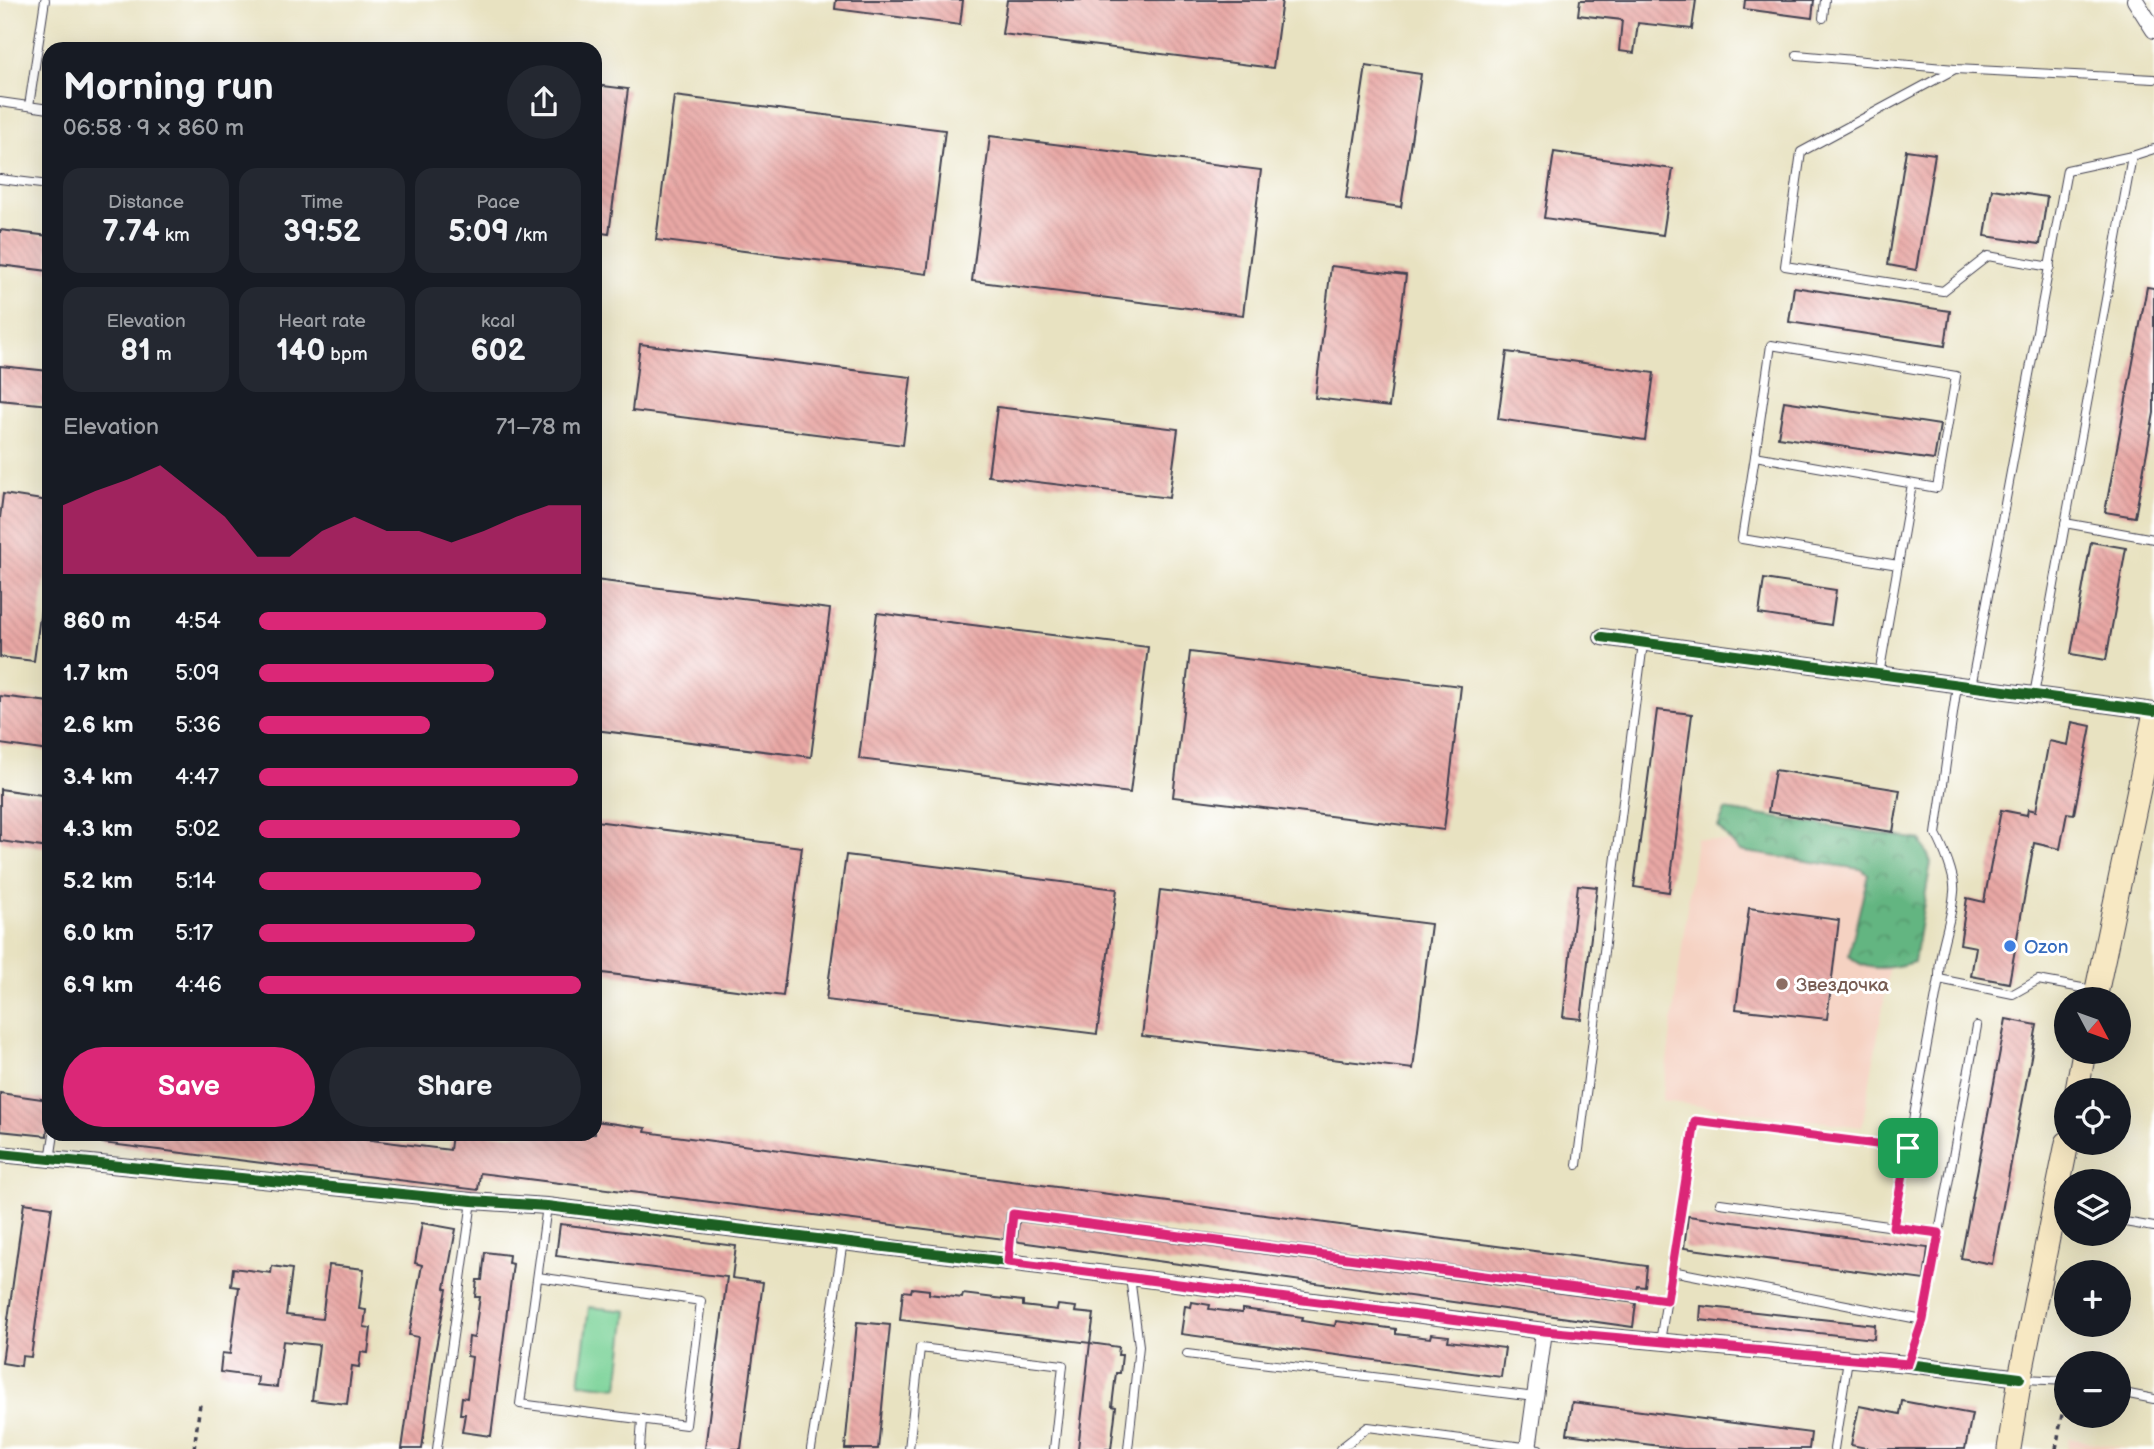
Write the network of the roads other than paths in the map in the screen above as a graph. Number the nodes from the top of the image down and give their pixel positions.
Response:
1 (45, 0) edge
2 (1825, 0) edge
3 (2135, 0) edge
4 (1823, 18) dead end
5 (2154, 30) edge
6 (1797, 55) dead end
7 (1955, 69) junction
8 (2154, 79) edge
9 (0, 102) edge
10 (29, 106) junction
11 (42, 108) edge
12 (2154, 149) edge
13 (2132, 156) junction
14 (0, 179) edge
15 (42, 184) edge
16 (2050, 267) junction
17 (1755, 456) junction
18 (1912, 484) junction
19 (2065, 523) junction
20 (2154, 539) edge
21 (1898, 565) junction
22 (1602, 637) dead end
23 (1643, 642) junction
24 (1879, 675) junction
25 (1964, 686) junction
26 (2034, 695) junction
27 (2154, 711) edge
28 (2154, 717) edge
29 (1939, 979) junction
30 (2065, 987) edge
31 (2097, 987) edge
32 (1977, 1026) dead end
33 (53, 1141) edge
34 (1908, 1148) junction
35 (0, 1154) edge
36 (50, 1160) junction
37 (1577, 1165) dead end
38 (472, 1201) junction
39 (1720, 1203) dead end
40 (547, 1206) junction
41 (2131, 1223) edge
42 (1893, 1227) junction
43 (2154, 1227) edge
44 (1939, 1233) junction
45 (2054, 1235) edge
46 (843, 1241) junction
47 (1008, 1262) junction
48 (1672, 1271) junction
49 (1130, 1277) junction
50 (538, 1278) junction
51 (1667, 1300) junction
52 (1923, 1320) junction
53 (1544, 1331) junction
54 (1660, 1342) junction
55 (1187, 1353) dead end
56 (1848, 1359) junction
57 (1908, 1364) junction
58 (2020, 1378) junction
59 (2054, 1380) edge
60 (2131, 1394) edge
61 (1535, 1397) junction
62 (2154, 1399) edge
63 (642, 1419) junction
64 (437, 1449) edge
65 (640, 1449) edge
66 (811, 1449) edge
67 (909, 1449) edge
68 (1054, 1449) edge
69 (1128, 1449) edge
70 (1340, 1449) edge
71 (1532, 1449) edge
72 (1834, 1449) edge
73 (2010, 1449) edge

1 - 10 lane
2 - 4 lane
3 - 5 street
6 - 7 lane
7 - 8 lane
7 - 16 lane
9 - 10 lane
10 - 11 lane
12 - 13 lane
13 - 16 lane
13 - 19 lane
14 - 15 lane
16 - 25 lane
17 - 18 lane
17 - 18 lane
17 - 21 lane
18 - 21 lane
19 - 20 lane
19 - 26 lane
21 - 24 lane
22 - 23 street
23 - 24 street
23 - 37 lane
24 - 25 street
25 - 26 street
25 - 29 lane
26 - 27 street
28 - 31 street
29 - 30 lane
29 - 34 lane
32 - 44 lane
33 - 36 lane
34 - 42 lane
34 - 48 lane
35 - 36 street
36 - 38 street
38 - 40 street
38 - 64 lane
39 - 42 lane
40 - 46 street
40 - 50 lane
41 - 43 lane
42 - 44 lane
44 - 52 lane
45 - 58 street
46 - 47 street
46 - 66 lane
47 - 49 street
47 - 51 lane
48 - 51 lane
48 - 52 lane
49 - 53 street
49 - 69 lane
50 - 63 lane
50 - 63 lane
51 - 54 lane
52 - 57 lane
53 - 54 street
53 - 61 street
54 - 56 street
55 - 61 lane
56 - 57 street
56 - 72 lane
57 - 58 street
58 - 59 lane
58 - 73 street
60 - 62 lane
61 - 71 street
63 - 65 lane
67 - 68 lane
70 - 71 lane

